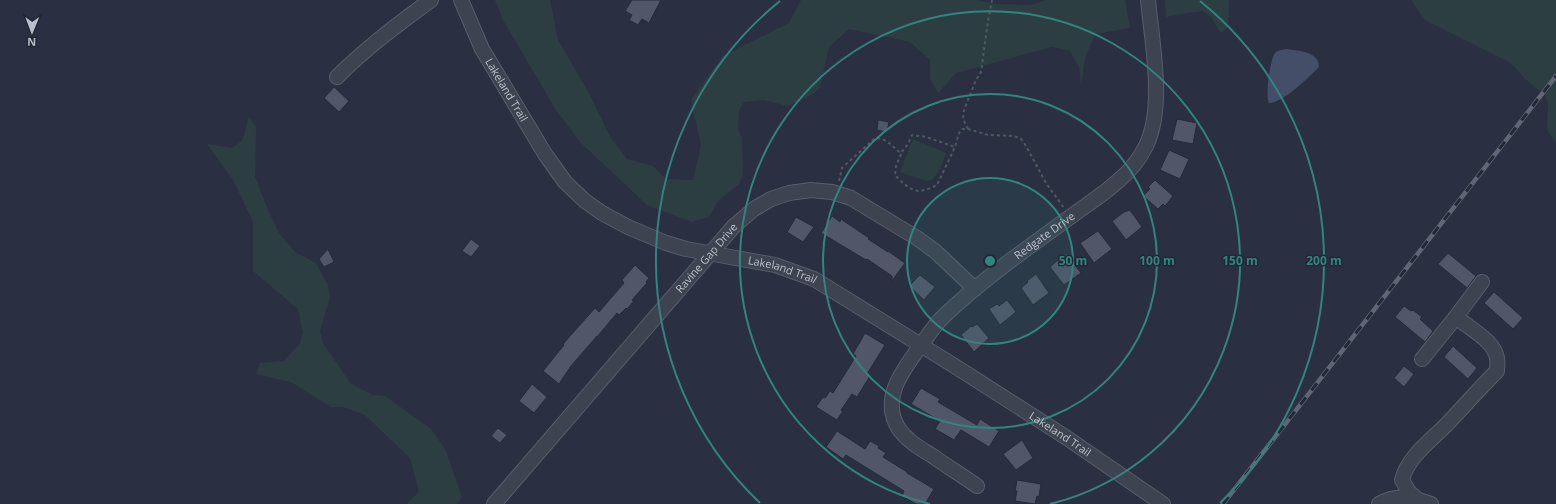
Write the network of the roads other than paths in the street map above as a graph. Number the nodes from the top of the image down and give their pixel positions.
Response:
1 (431, 0) edge
2 (461, 0) edge
3 (1148, 0) edge
4 (337, 77) dead end
5 (710, 253) junction
6 (1482, 282) dead end
7 (975, 289) junction
8 (1455, 318) junction
9 (921, 345) junction
10 (1422, 358) dead end
11 (977, 486) dead end
12 (1416, 498) junction
13 (494, 504) edge
14 (1163, 504) edge
15 (1379, 504) edge
16 (1431, 504) edge

1 - 4 street
2 - 5 street, Lakeland Trail
3 - 7 street, Redgate Drive
5 - 7 street, Ravine Gap Drive
5 - 9 street, Lakeland Trail
5 - 13 street, Ravine Gap Drive
6 - 8 street
7 - 9 street, Redgate Drive
8 - 10 street
8 - 12 street
9 - 11 street, Redgate Drive
9 - 14 street, Lakeland Trail
12 - 15 street
12 - 16 street

